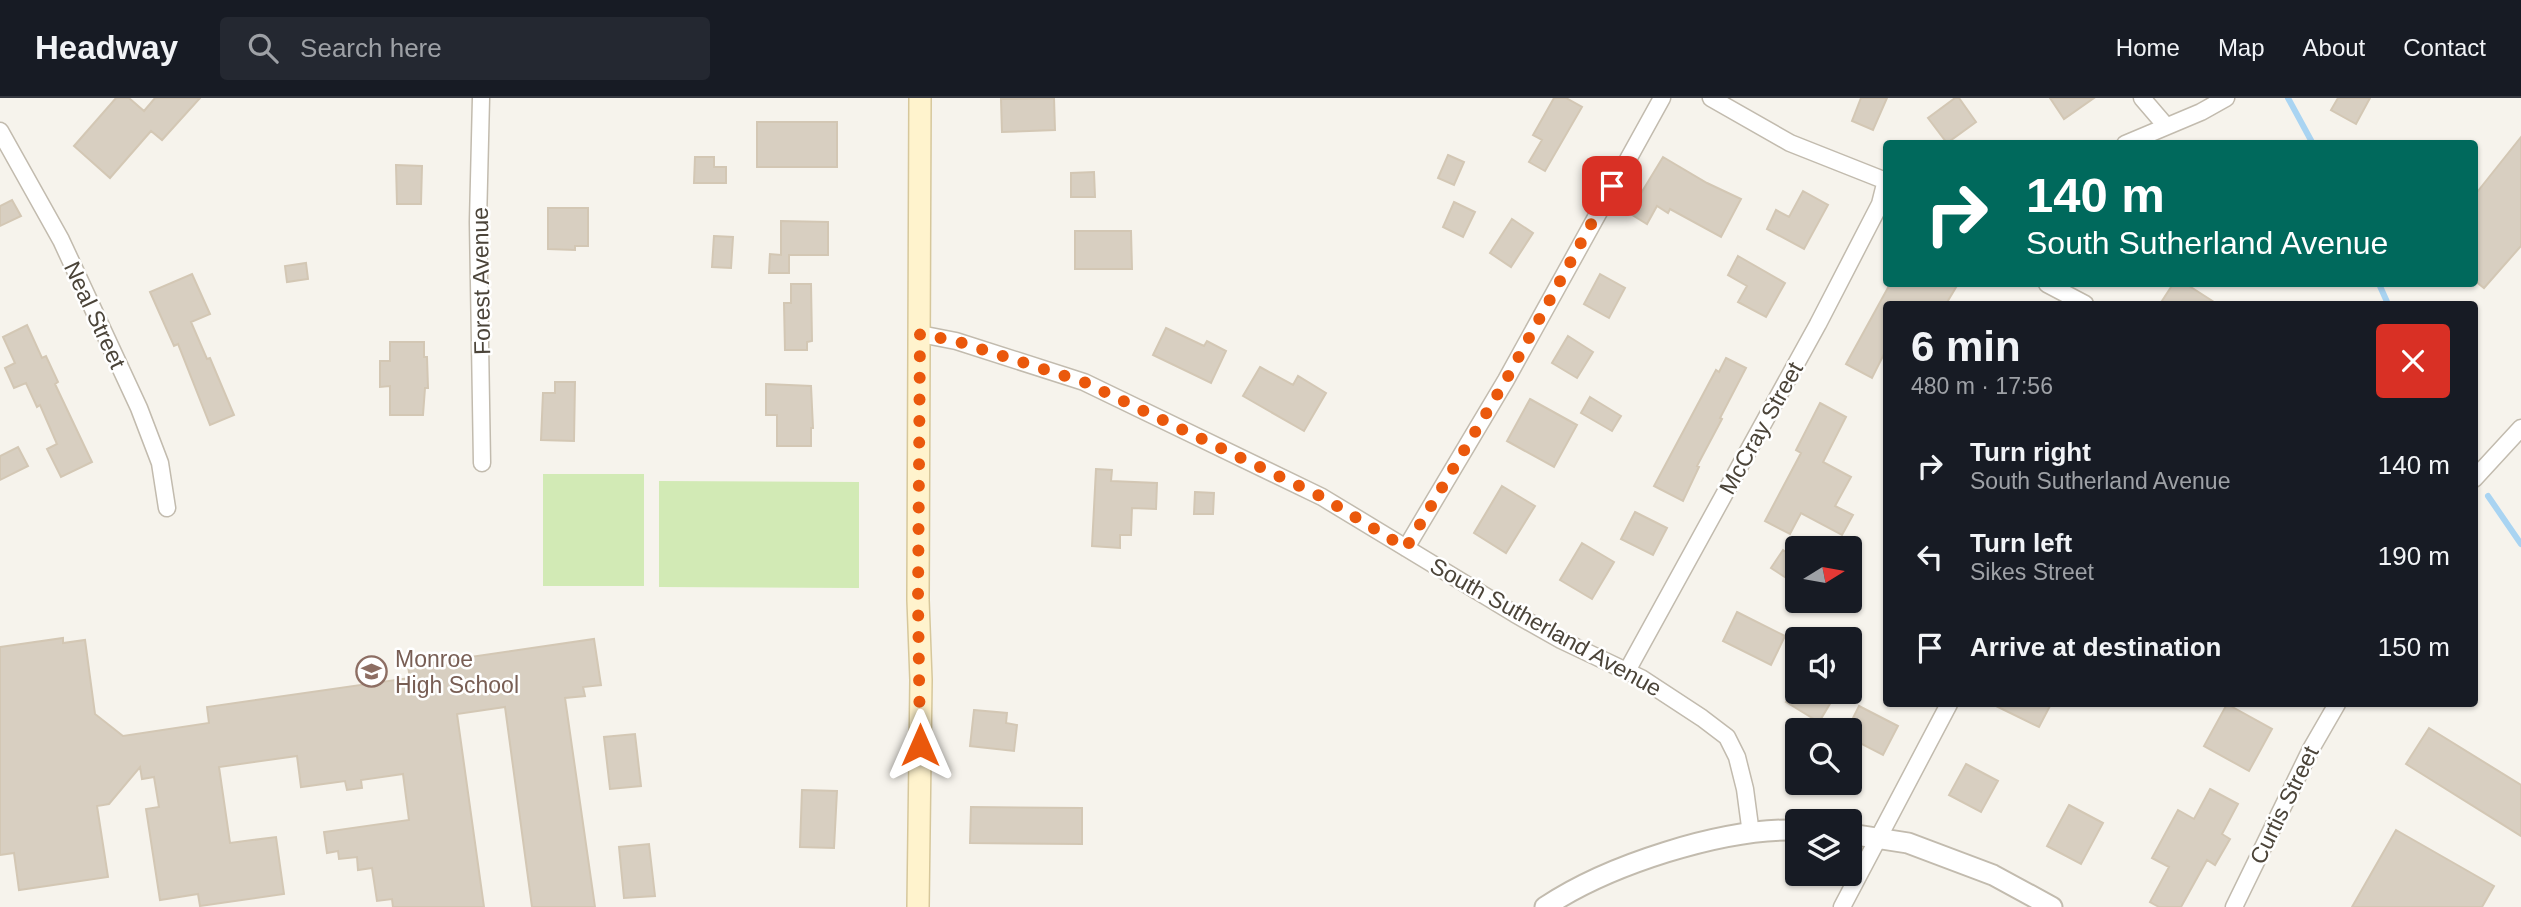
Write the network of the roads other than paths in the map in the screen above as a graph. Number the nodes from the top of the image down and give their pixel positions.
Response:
1 (481, 98) edge
2 (920, 98) edge
3 (1662, 98) edge
4 (1711, 98) edge
5 (2142, 98) edge
6 (2226, 98) edge
7 (2166, 126) junction
8 (0, 131) edge
9 (2134, 140) edge
10 (1883, 179) edge
11 (1883, 192) edge
12 (2053, 287) edge
13 (2079, 301) edge
14 (920, 334) junction
15 (2521, 428) edge
16 (482, 463) dead end
17 (2478, 475) edge
18 (167, 508) dead end
19 (1406, 548) junction
20 (1627, 671) junction
21 (1947, 707) edge
22 (2335, 707) edge
23 (1785, 831) edge
24 (1751, 834) junction
25 (1862, 836) edge
26 (1878, 839) junction
27 (918, 907) edge
28 (1545, 907) edge
29 (1842, 907) edge
30 (2052, 907) edge
31 (2234, 907) edge

1 - 16 street, Forest Avenue
2 - 14 main road
3 - 19 street
4 - 10 street
5 - 7 street
6 - 7 street
7 - 9 street
8 - 18 street, Neal Street
11 - 20 street, McCray Street
12 - 13 street
14 - 19 street, South Sutherland Avenue
14 - 27 main road
15 - 17 street
19 - 20 street, South Sutherland Avenue
20 - 24 street, South Sutherland Avenue
21 - 26 street
22 - 31 street, Curtis Street
23 - 24 street
24 - 28 street
25 - 26 street
26 - 29 street
26 - 30 street

